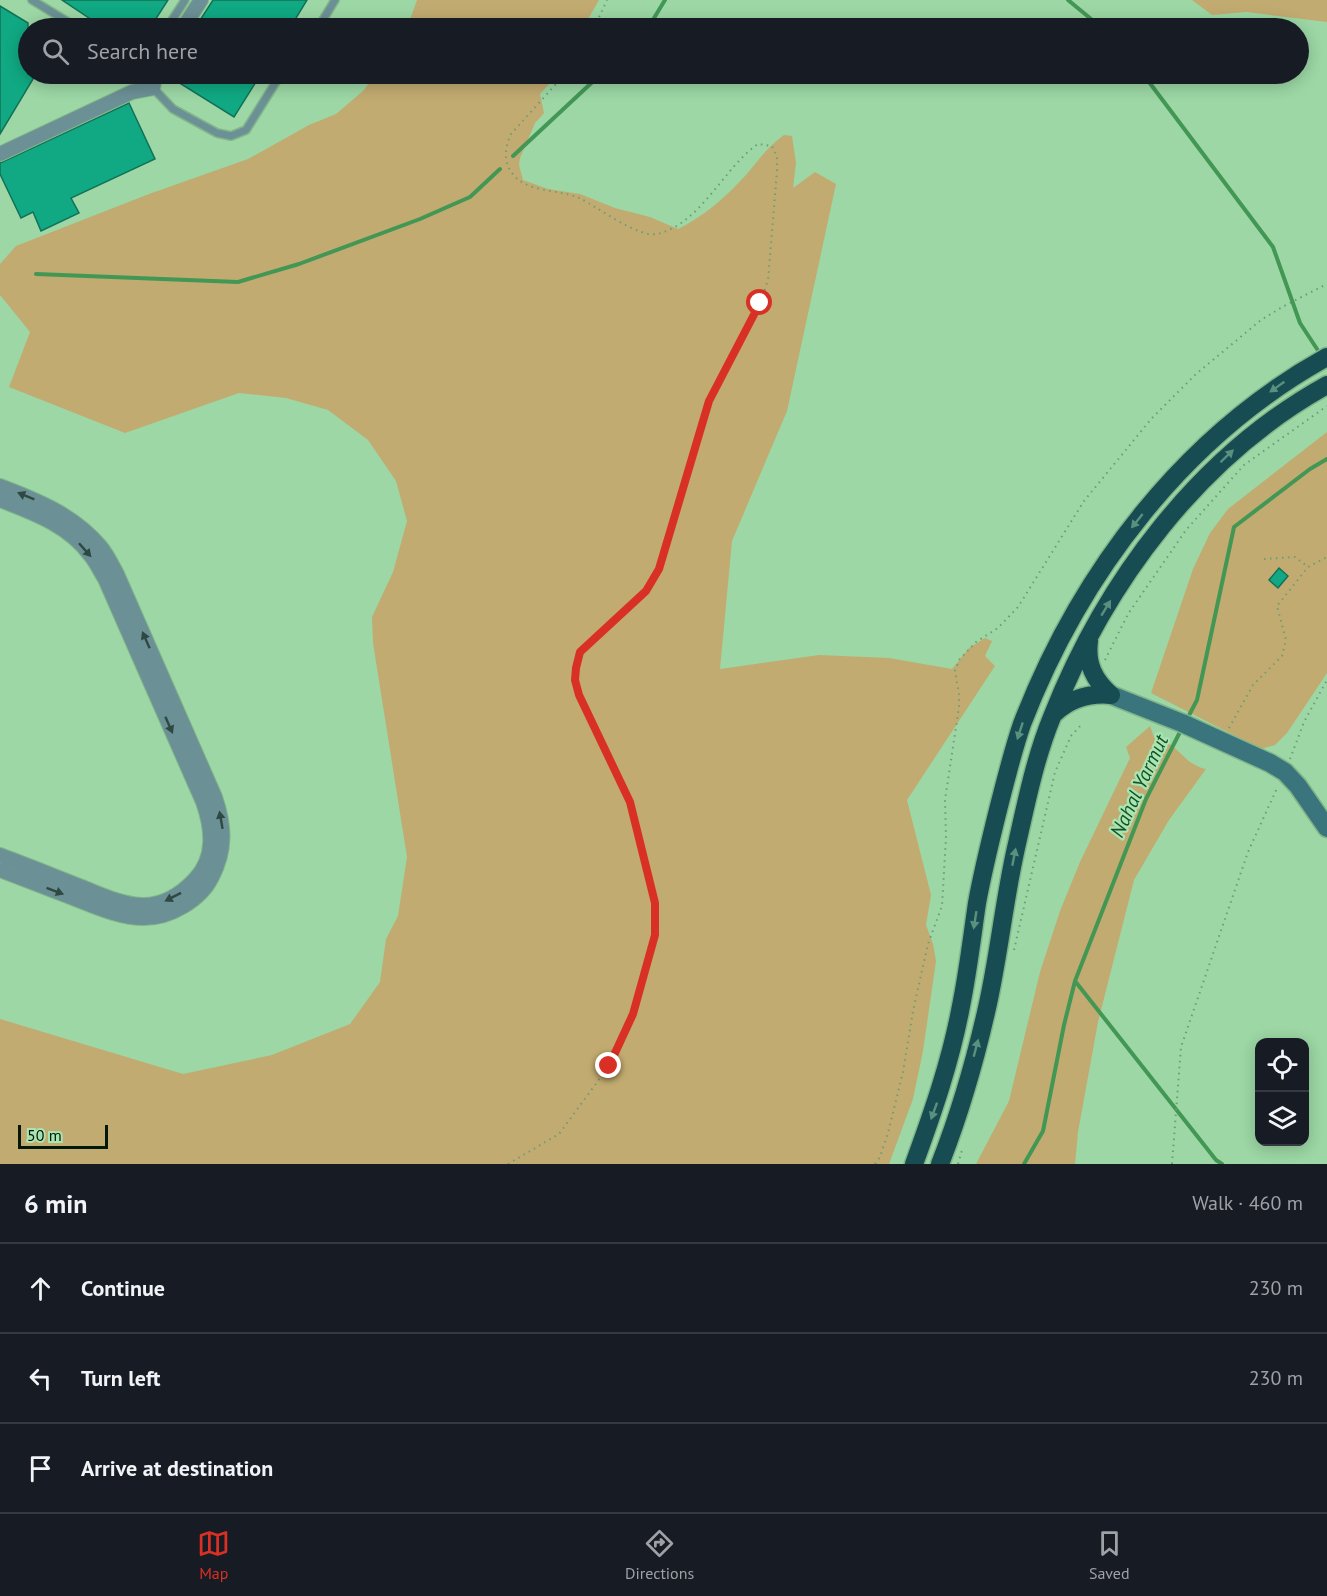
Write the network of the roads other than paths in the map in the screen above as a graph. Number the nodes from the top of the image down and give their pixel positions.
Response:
1 (32, 0) edge
2 (185, 0) edge
3 (201, 0) edge
4 (335, 0) edge
5 (62, 18) edge
6 (173, 18) edge
7 (189, 18) edge
8 (324, 18) edge
9 (148, 84) edge
10 (156, 84) edge
11 (275, 84) edge
12 (0, 154) edge
13 (1327, 357) edge
14 (1327, 385) edge
15 (0, 486) edge
16 (0, 500) edge
17 (1089, 639) junction
18 (1111, 695) junction
19 (1052, 717) junction
20 (1327, 828) edge
21 (0, 855) edge
22 (0, 870) edge
23 (914, 1164) edge
24 (940, 1164) edge

1 - 5 lane
2 - 6 lane
3 - 7 street
4 - 8 lane
9 - 12 street
10 - 11 lane
13 -> 23 highway
17 -> 14 highway
22 -> 15 street
16 -> 21 street
17 - 18 highway
17 - 19 highway
18 - 19 highway
18 - 20 street
24 -> 19 highway

